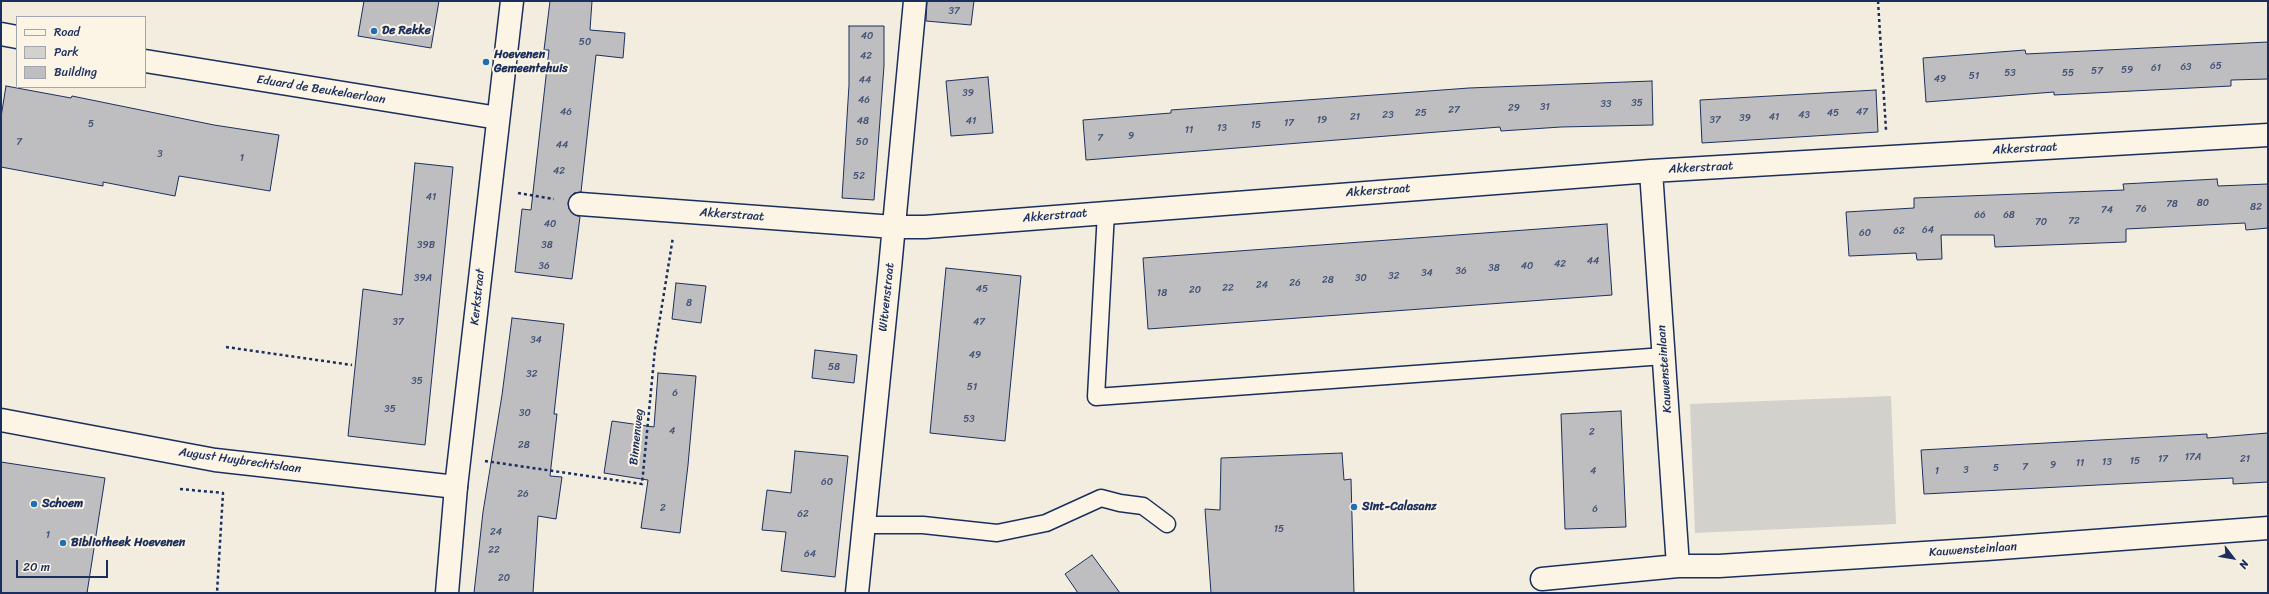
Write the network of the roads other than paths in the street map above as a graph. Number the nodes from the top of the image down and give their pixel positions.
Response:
1 (512, 1) edge
2 (915, 1) edge
3 (1, 34) edge
4 (16, 37) edge
5 (146, 60) edge
6 (498, 118) junction
7 (2268, 135) edge
8 (1651, 171) junction
9 (580, 204) road end
10 (1106, 212) junction
11 (894, 227) junction
12 (1664, 356) junction
13 (1, 420) edge
14 (456, 487) junction
15 (1167, 524) dead end
16 (863, 525) junction
17 (2268, 528) edge
18 (1678, 566) junction
19 (1542, 579) dead end
20 (447, 593) edge
21 (856, 593) edge

1 - 6 street, Kerkstraat
2 - 11 street, Witvenstraat
3 - 4 street
5 - 6 street, Eduard de Beukelaerlaan
6 - 14 street, Kerkstraat
7 - 8 street, Akkerstraat
8 - 10 street, Akkerstraat
8 - 12 street, Kauwensteinlaan
9 - 11 street, Akkerstraat
10 - 11 street, Akkerstraat
10 - 12 lane
11 - 16 street, Witvenstraat
12 - 18 street, Kauwensteinlaan
13 - 14 street, August Huybrechtslaan
14 - 20 street, Kerkstraat
15 - 16 lane
16 - 21 street, Witvenstraat
17 - 18 street, Kauwensteinlaan
18 - 19 street, Kauwensteinlaan

